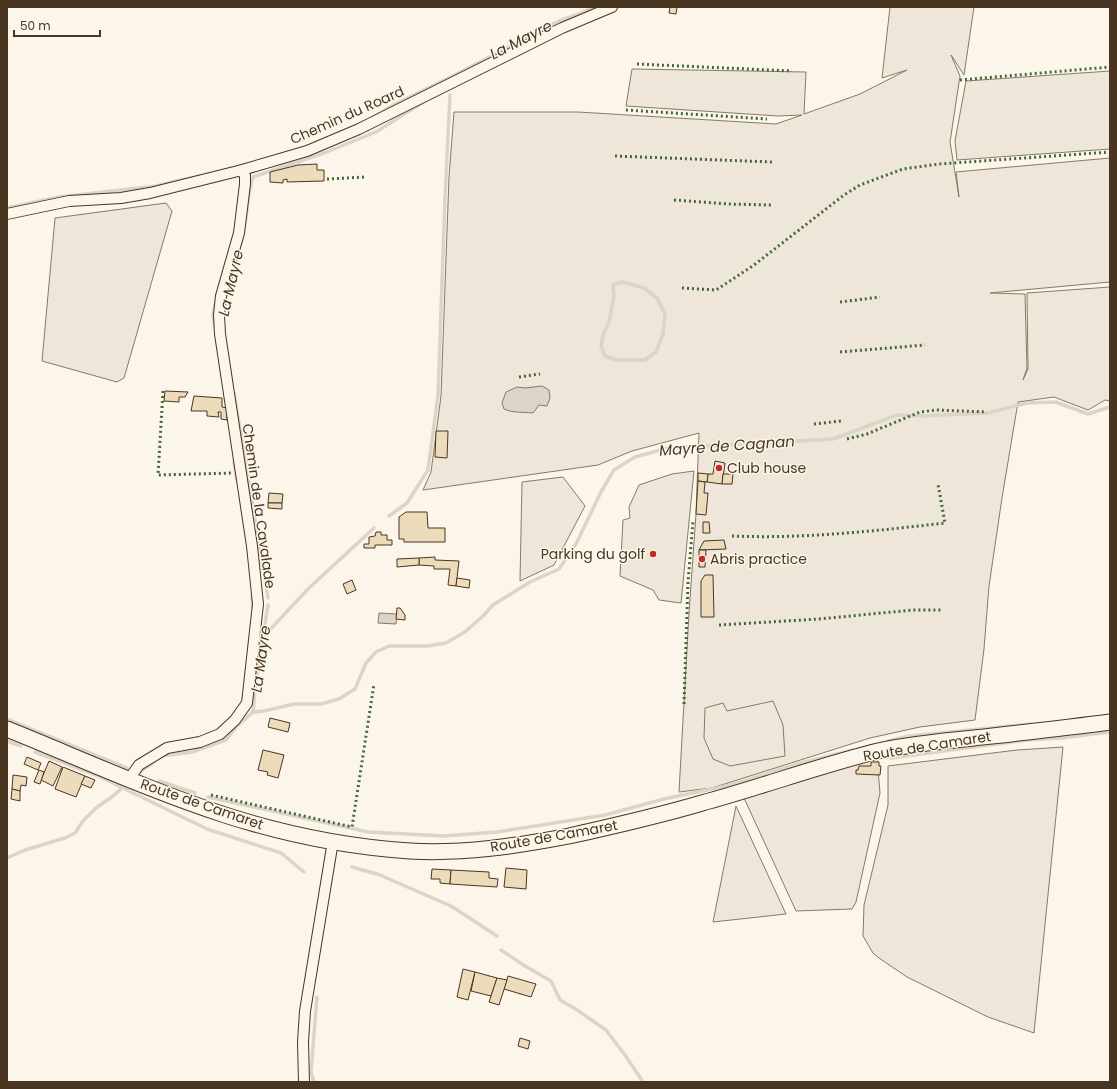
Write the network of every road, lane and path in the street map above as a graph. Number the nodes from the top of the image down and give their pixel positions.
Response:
1 (612, 7) edge
2 (242, 170) junction
3 (7, 214) edge
4 (1110, 722) edge
5 (7, 729) edge
6 (142, 784) junction
7 (333, 841) junction
8 (304, 1082) edge

1 - 2 street, Chemin du Roard
2 - 3 street, Chemin du Roard
2 - 6 street, Chemin de la Cavalade
4 - 7 main road, Route de Camaret
5 - 6 main road, Route de Camaret
6 - 7 main road, Route de Camaret
7 - 8 street

